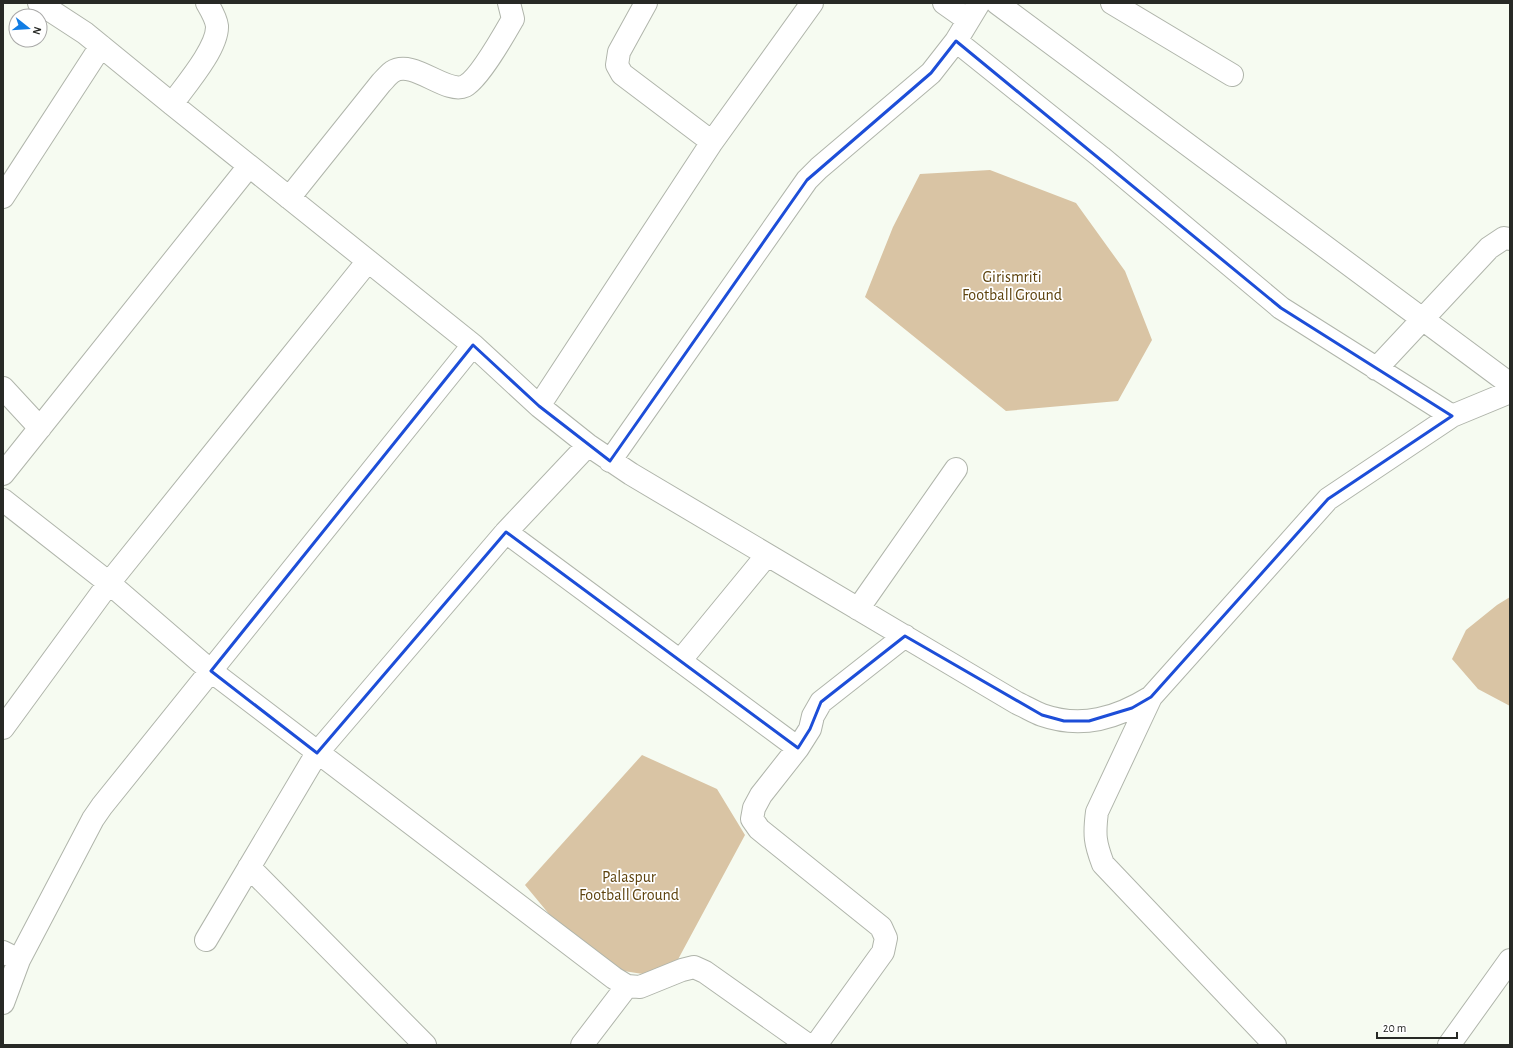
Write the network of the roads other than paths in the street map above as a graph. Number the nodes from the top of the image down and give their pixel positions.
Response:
1 (39, 3) edge
2 (207, 3) edge
3 (509, 3) edge
4 (646, 3) edge
5 (812, 3) edge
6 (944, 3) edge
7 (997, 3) edge
8 (1112, 3) edge
9 (974, 11) edge
10 (956, 41) junction
11 (100, 46) junction
12 (1232, 75) dead end
13 (172, 104) junction
14 (712, 142) junction
15 (249, 166) junction
16 (3, 197) edge
17 (290, 198) junction
18 (1510, 239) edge
19 (368, 261) junction
20 (1423, 319) junction
21 (473, 345) junction
22 (1376, 369) junction
23 (1510, 384) edge
24 (3, 388) edge
25 (1510, 392) edge
26 (539, 406) junction
27 (1452, 416) junction
28 (40, 428) junction
29 (588, 445) junction
30 (610, 461) junction
31 (956, 470) dead end
32 (3, 474) edge
33 (3, 500) edge
34 (506, 532) junction
35 (767, 555) junction
36 (109, 583) junction
37 (858, 609) junction
38 (905, 636) junction
39 (680, 661) junction
40 (211, 671) junction
41 (1151, 697) junction
42 (3, 728) edge
43 (798, 748) junction
44 (317, 752) junction
45 (249, 867) junction
46 (206, 940) dead end
47 (11, 956) edge
48 (1510, 960) edge
49 (627, 986) junction
50 (3, 1004) edge
51 (425, 1045) edge
52 (582, 1045) edge
53 (808, 1045) edge
54 (816, 1045) edge
55 (1275, 1045) edge
56 (1449, 1045) edge

1 - 11 street
2 - 13 street
3 - 17 street
4 - 14 street
5 - 14 street
6 - 9 street
7 - 20 street
8 - 12 street
9 - 10 street
10 - 22 street
10 - 30 street
11 - 13 street
11 - 16 street
13 - 15 street
14 - 26 street
15 - 17 street
15 - 28 street
17 - 19 street
18 - 20 street
19 - 21 street
19 - 36 street
20 - 22 street
20 - 23 street
21 - 26 street
21 - 40 street
22 - 27 street
24 - 28 street
25 - 27 street
26 - 29 street
27 - 41 street
28 - 32 street
29 - 30 street
29 - 34 street
30 - 35 street
31 - 37 street
33 - 36 street
34 - 39 street
34 - 44 street
35 - 37 street
35 - 39 street
36 - 40 street
36 - 42 street
37 - 38 street
38 - 41 street
38 - 43 street
39 - 43 street
40 - 44 street
40 - 47 street
41 - 55 street
43 - 54 street
44 - 45 street
44 - 49 street
45 - 46 street
45 - 51 street
47 - 50 street
48 - 56 street
49 - 52 street
49 - 53 street

